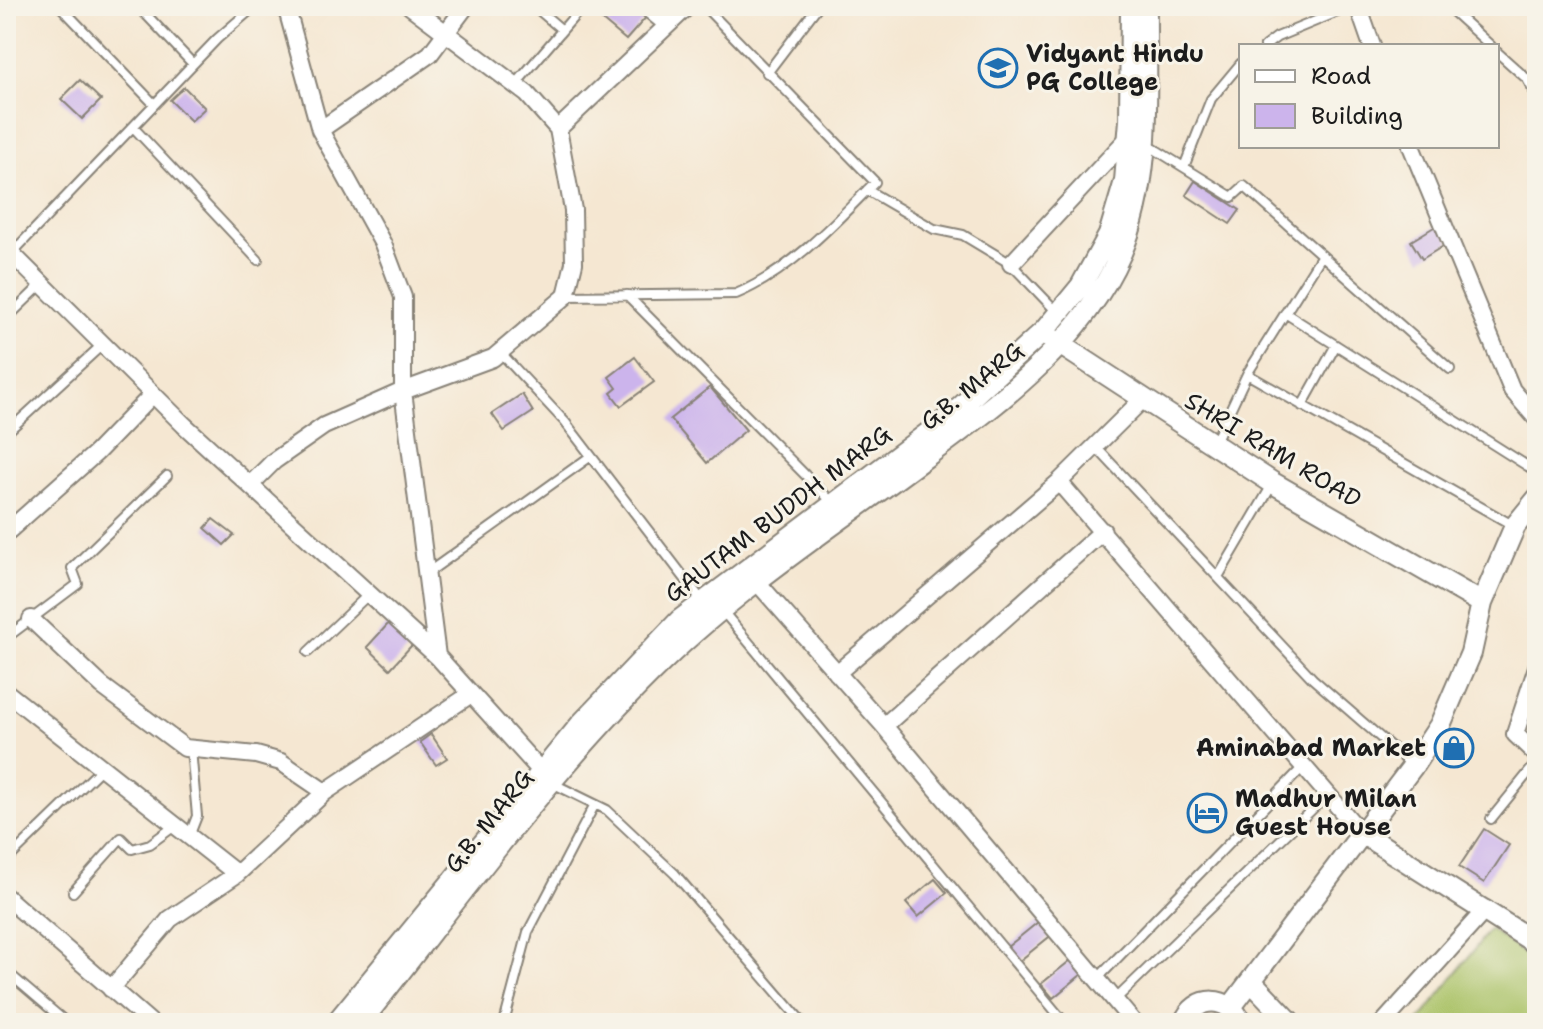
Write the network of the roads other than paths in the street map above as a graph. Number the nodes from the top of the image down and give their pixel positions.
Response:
1 (60, 6) edge
2 (138, 6) edge
3 (255, 6) edge
4 (286, 6) edge
5 (410, 6) edge
6 (466, 6) edge
7 (534, 6) edge
8 (583, 6) edge
9 (645, 6) edge
10 (688, 6) edge
11 (704, 6) edge
12 (818, 6) edge
13 (1131, 6) edge
14 (1146, 6) edge
15 (1352, 6) edge
16 (1358, 6) edge
17 (1447, 6) edge
18 (668, 25) junction
19 (562, 30) junction
20 (446, 33) junction
21 (1268, 44) edge
22 (1371, 44) edge
23 (1489, 44) edge
24 (1499, 54) edge
25 (193, 64) junction
26 (1239, 65) edge
27 (767, 73) junction
28 (515, 85) junction
29 (1537, 97) edge
30 (154, 104) junction
31 (133, 127) junction
32 (558, 129) junction
33 (320, 130) junction
34 (1136, 139) junction
35 (1412, 148) edge
36 (1184, 167) junction
37 (867, 190) junction
38 (9, 251) edge
39 (1322, 255) junction
40 (258, 260) dead end
41 (1011, 264) junction
42 (42, 284) junction
43 (627, 295) junction
44 (566, 296) junction
45 (1058, 313) junction
46 (1285, 313) junction
47 (6, 319) edge
48 (1044, 331) junction
49 (103, 344) junction
50 (1336, 345) junction
51 (1060, 346) junction
52 (500, 352) junction
53 (1450, 369) dead end
54 (1247, 374) junction
55 (403, 391) junction
56 (153, 394) junction
57 (1142, 400) junction
58 (1302, 406) junction
59 (1537, 419) edge
60 (6, 433) edge
61 (1214, 444) junction
62 (1094, 446) junction
63 (591, 456) junction
64 (1537, 472) edge
65 (167, 476) dead end
66 (1059, 482) junction
67 (1273, 483) junction
68 (250, 485) junction
69 (1537, 501) edge
70 (833, 504) junction
71 (1515, 526) junction
72 (1103, 531) junction
73 (6, 533) edge
74 (426, 574) junction
75 (751, 576) junction
76 (1218, 577) junction
77 (369, 594) junction
78 (1482, 603) junction
79 (712, 605) junction
80 (31, 619) junction
81 (6, 638) edge
82 (308, 652) dead end
83 (437, 656) junction
84 (1537, 667) edge
85 (837, 673) junction
86 (6, 692) edge
87 (471, 694) junction
88 (884, 726) junction
89 (191, 748) junction
90 (1537, 755) edge
91 (1537, 762) edge
92 (1304, 766) junction
93 (1413, 766) junction
94 (102, 768) junction
95 (547, 777) junction
96 (325, 792) junction
97 (1328, 794) junction
98 (595, 804) junction
99 (1491, 819) dead end
100 (184, 829) junction
101 (1360, 832) junction
102 (6, 861) edge
103 (237, 874) junction
104 (73, 892) dead end
105 (6, 897) edge
106 (1486, 909) junction
107 (1537, 944) edge
108 (6, 971) edge
109 (1098, 978) junction
110 (1251, 981) junction
111 (111, 989) junction
112 (1116, 999) junction
113 (1236, 1015) edge
114 (67, 1023) edge
115 (151, 1023) edge
116 (336, 1023) edge
117 (360, 1023) edge
118 (504, 1023) edge
119 (803, 1023) edge
120 (1065, 1023) edge
121 (1134, 1023) edge
122 (1184, 1023) edge
123 (1291, 1023) edge
124 (1383, 1023) edge

1 - 30 lane
2 - 25 lane
3 - 25 lane
4 - 33 street
5 - 20 street
6 - 20 street
7 - 19 lane
8 - 19 lane
9 - 18 street
10 - 18 street
11 - 27 lane
12 - 27 lane
13 - 34 street, GAUTAM BUDDH MARG
14 - 34 street, G.B. MARG
15 - 21 lane
16 - 22 street
17 - 23 lane
18 - 32 street
19 - 28 lane
20 - 28 street
20 - 33 street
24 - 29 lane
25 - 30 lane
26 - 36 lane
27 - 37 lane
28 - 32 street
30 - 31 lane
31 - 38 lane
31 - 40 lane
32 - 44 street
33 - 55 street
34 - 36 lane
34 - 41 street
34 - 45 street, GAUTAM BUDDH MARG
34 - 51 street, G.B. MARG
35 - 59 street
36 - 39 lane
37 - 41 lane
37 - 43 lane
38 - 42 street
39 - 46 lane
39 - 53 lane
41 - 45 lane
42 - 47 lane
42 - 49 street
43 - 44 lane
43 - 70 lane
44 - 52 street
45 - 48 street, GAUTAM BUDDH MARG
46 - 50 lane
46 - 54 lane
48 - 51 street, SHRI RAM ROAD
48 - 70 street, GAUTAM BUDDH MARG
49 - 56 street
49 - 60 lane
50 - 58 lane
50 - 64 lane
51 - 57 street, SHRI RAM ROAD
51 - 75 street, G.B. MARG
52 - 55 street
52 - 63 lane
54 - 58 lane
54 - 61 lane
55 - 68 street
55 - 74 street
56 - 68 street
56 - 73 street
57 - 61 street, SHRI RAM ROAD
57 - 62 street
58 - 71 lane
61 - 67 street, SHRI RAM ROAD
62 - 66 street
62 - 76 lane
63 - 74 lane
63 - 79 lane
65 - 80 lane
66 - 72 street
66 - 85 street
67 - 76 lane
67 - 78 street, SHRI RAM ROAD
68 - 77 street
69 - 71 street
70 - 75 street, GAUTAM BUDDH MARG
71 - 78 street
72 - 88 street
72 - 92 street
74 - 83 street
75 - 79 street, G.B. MARG
75 - 85 street
76 - 93 lane
77 - 82 lane
77 - 83 street
78 - 93 street
79 - 95 street, G.B. MARG
79 - 120 lane
80 - 81 lane
80 - 89 street
83 - 87 street
84 - 90 street
85 - 88 street
86 - 94 street
87 - 95 street
87 - 96 street
88 - 109 street
89 - 96 street
89 - 100 lane
91 - 99 lane
92 - 97 street
92 - 109 lane
93 - 101 street
94 - 100 street
94 - 102 lane
95 - 98 lane
95 - 116 street
95 - 117 street, G.B. MARG
96 - 103 street
97 - 101 street
97 - 112 lane
98 - 118 lane
98 - 119 lane
100 - 103 street
100 - 104 lane
101 - 106 street
101 - 110 street
103 - 111 street
105 - 111 street
106 - 107 street
106 - 124 street
108 - 114 lane
109 - 112 street
110 - 113 street
110 - 123 street
111 - 115 street
112 - 121 street
113 - 122 street

